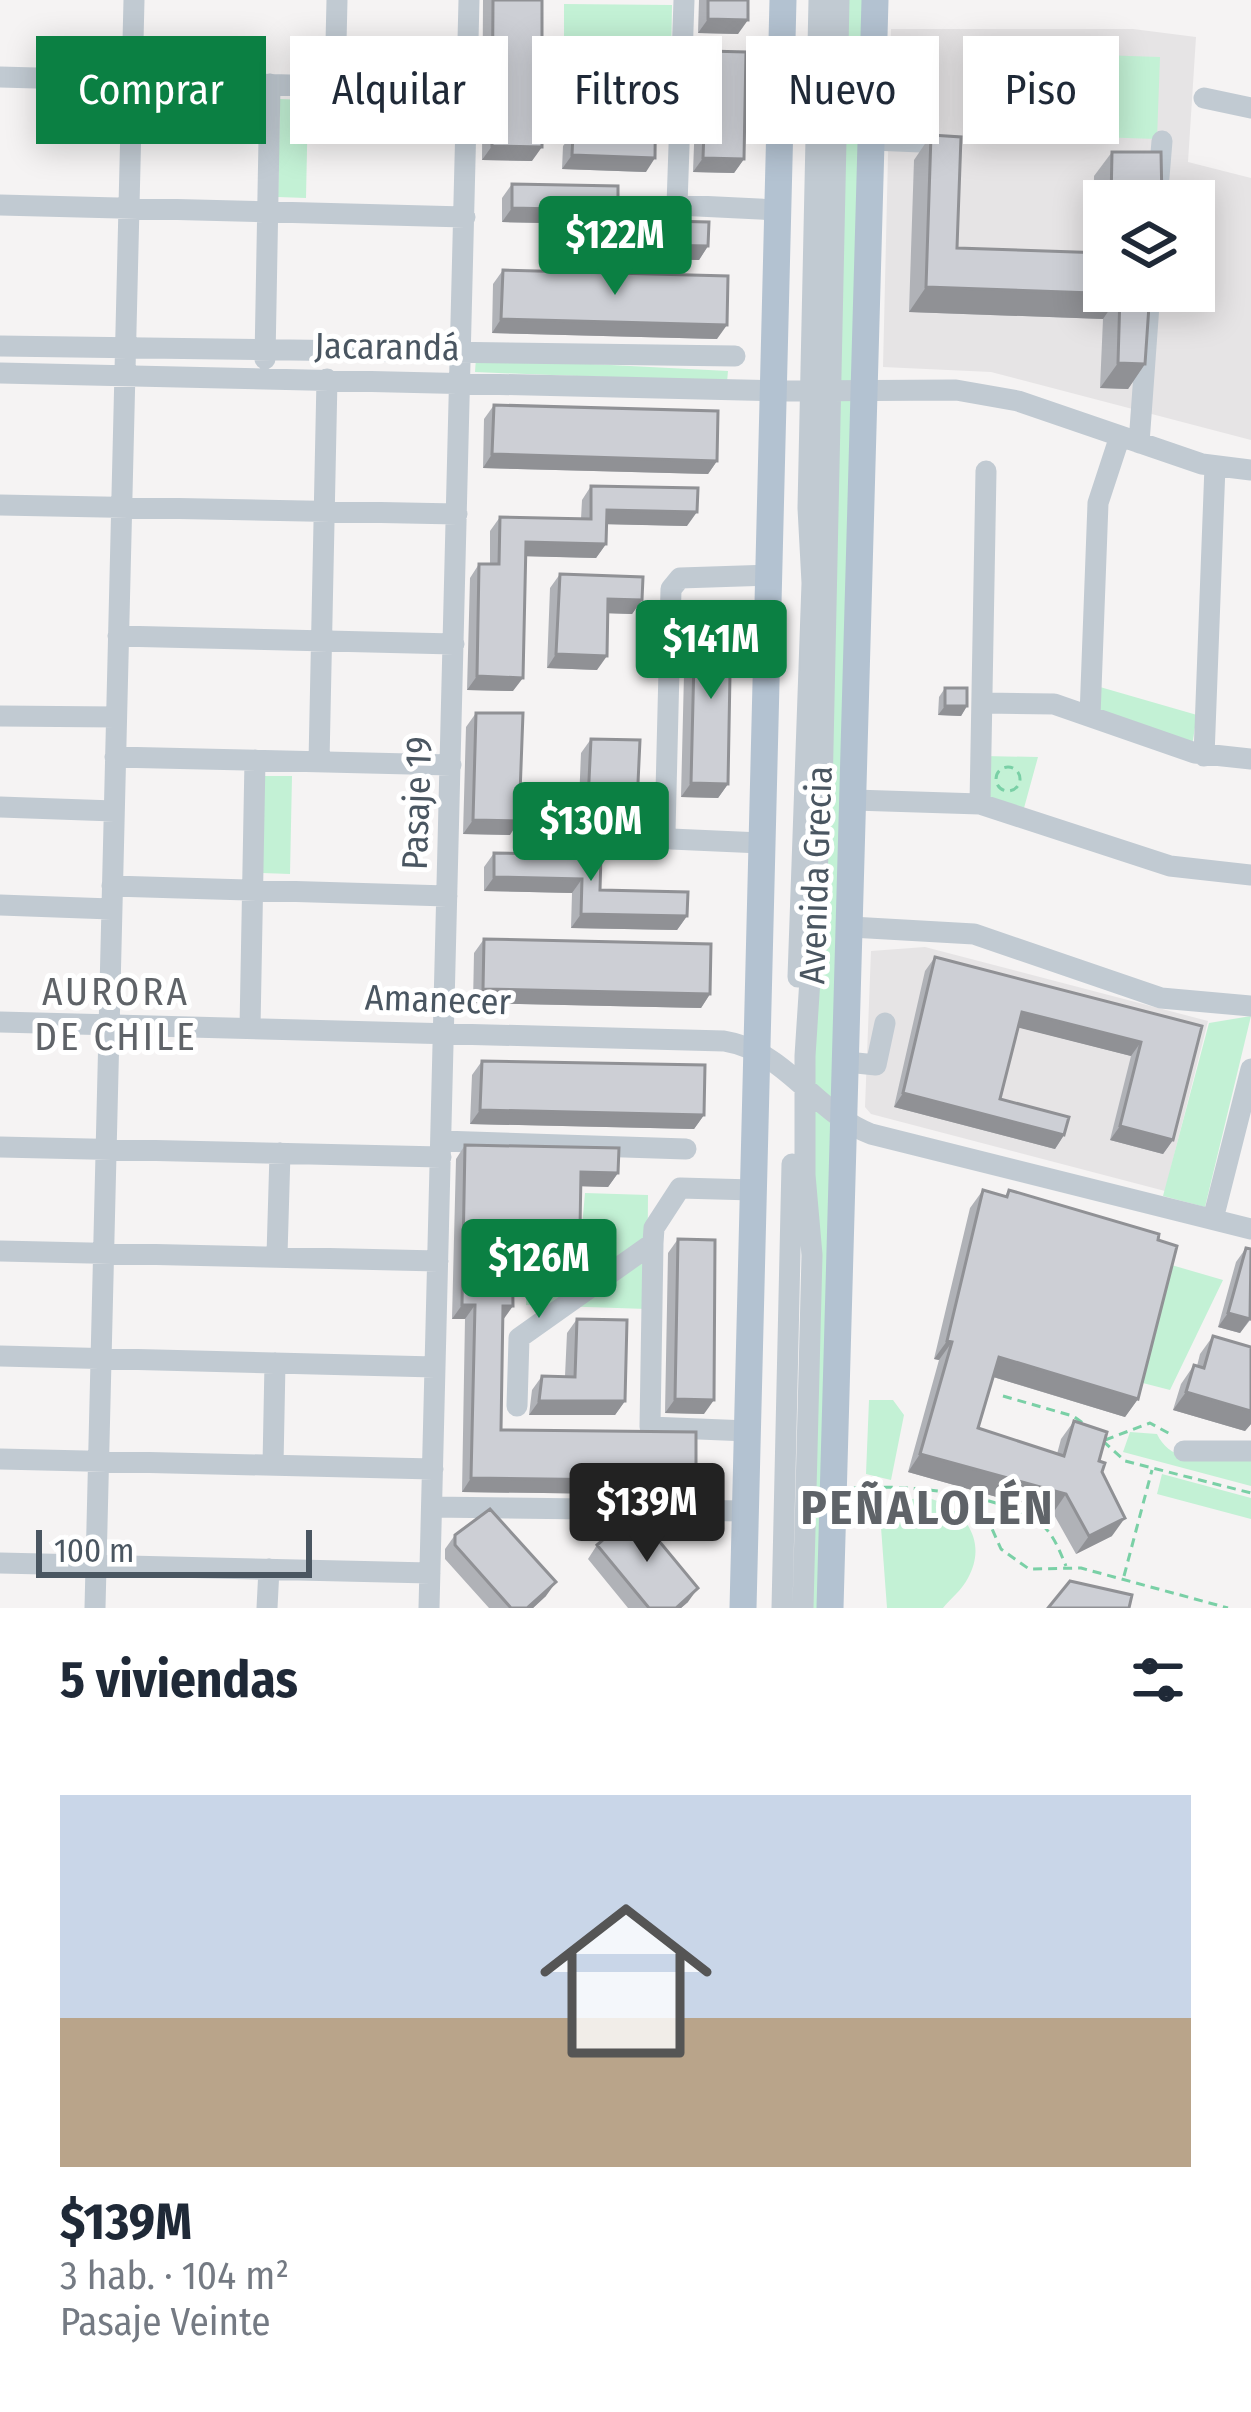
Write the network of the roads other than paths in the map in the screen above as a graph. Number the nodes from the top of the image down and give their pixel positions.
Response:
1 (134, 0) edge
2 (337, 0) edge
3 (469, 0) edge
4 (684, 0) edge
5 (783, 0) edge
6 (819, 0) edge
7 (839, 0) edge
8 (875, 0) edge
9 (133, 36) edge
10 (336, 36) edge
11 (468, 36) edge
12 (874, 36) edge
13 (0, 77) edge
14 (36, 78) edge
15 (266, 84) edge
16 (270, 84) junction
17 (290, 85) edge
18 (1204, 98) dead end
19 (1251, 108) edge
20 (1162, 141) dead end
21 (131, 144) edge
22 (466, 144) edge
23 (872, 144) edge
24 (1159, 180) edge
25 (0, 205) edge
26 (129, 208) junction
27 (777, 210) junction
28 (268, 212) junction
29 (465, 217) junction
30 (1147, 312) edge
31 (0, 346) edge
32 (126, 348) junction
33 (265, 350) junction
34 (461, 353) junction
35 (735, 356) dead end
36 (0, 373) edge
37 (125, 374) junction
38 (264, 378) junction
39 (328, 380) junction
40 (460, 382) junction
41 (773, 391) junction
42 (819, 391) junction
43 (867, 391) junction
44 (1129, 439) junction
45 (1215, 466) junction
46 (1251, 470) edge
47 (986, 471) dead end
48 (0, 505) edge
49 (122, 508) junction
50 (324, 512) junction
51 (457, 514) junction
52 (768, 575) junction
53 (118, 635) junction
54 (322, 640) junction
55 (454, 644) junction
56 (982, 703) junction
57 (0, 716) edge
58 (1090, 716) junction
59 (116, 717) junction
60 (1204, 756) junction
61 (115, 757) junction
62 (1251, 759) edge
63 (255, 760) junction
64 (319, 762) junction
65 (451, 765) junction
66 (854, 800) junction
67 (980, 804) junction
68 (0, 807) edge
69 (114, 811) junction
70 (761, 843) junction
71 (1251, 875) edge
72 (252, 890) junction
73 (447, 896) junction
74 (112, 898) junction
75 (0, 905) edge
76 (851, 927) junction
77 (1251, 1006) edge
78 (0, 1022) edge
79 (884, 1023) dead end
80 (108, 1024) junction
81 (250, 1028) junction
82 (443, 1033) junction
83 (755, 1049) junction
84 (848, 1062) junction
85 (1251, 1069) edge
86 (800, 1080) junction
87 (846, 1123) junction
88 (0, 1147) edge
89 (106, 1149) junction
90 (441, 1149) junction
91 (686, 1149) dead end
92 (280, 1153) junction
93 (753, 1190) junction
94 (1213, 1219) junction
95 (1251, 1229) edge
96 (653, 1243) junction
97 (0, 1251) edge
98 (103, 1253) junction
99 (277, 1256) junction
100 (438, 1261) junction
101 (0, 1356) edge
102 (100, 1359) junction
103 (275, 1363) junction
104 (435, 1367) junction
105 (517, 1406) dead end
106 (748, 1431) junction
107 (1184, 1451) road end
108 (1251, 1451) edge
109 (0, 1459) edge
110 (98, 1461) junction
111 (273, 1466) junction
112 (433, 1469) junction
113 (432, 1507) junction
114 (746, 1511) junction
115 (0, 1563) edge
116 (96, 1565) junction
117 (269, 1569) junction
118 (430, 1573) junction
119 (94, 1608) edge
120 (266, 1608) edge
121 (429, 1608) edge
122 (743, 1608) edge
123 (782, 1608) edge
124 (802, 1608) edge
125 (830, 1608) edge

1 - 9 street
2 - 10 street
3 - 11 street, Pasaje 19
4 - 27 street
5 - 27 main road, Avenida Grecia
6 - 42 street
7 - 42 street
8 - 12 main road, Avenida Grecia
13 - 14 street
15 - 16 street
16 - 17 street
16 - 28 street
18 - 19 street
20 - 24 street
21 - 26 street
22 - 29 street, Pasaje 19
23 - 43 main road, Avenida Grecia
25 - 26 street
26 - 28 street
26 - 32 street
27 - 41 main road, Avenida Grecia
28 - 29 street
28 - 33 street
29 - 34 street, Pasaje 19
30 - 44 street
31 - 32 street
32 - 33 street
32 - 37 street
33 - 34 street
33 - 38 street
34 - 35 street
34 - 40 street, Pasaje 19
36 - 37 street, Jacarandá
37 - 38 street, Jacarandá
37 - 49 street
38 - 39 street, Jacarandá
39 - 40 street, Jacarandá
39 - 50 street
40 - 41 street, Jacarandá
40 - 51 street, Pasaje 19
41 - 42 street, Jacarandá
41 - 52 main road, Avenida Grecia
42 - 43 street, Jacarandá
42 - 86 street
43 - 44 street, Jacarandá
43 - 66 main road, Avenida Grecia
44 - 45 street, Jacarandá
44 - 58 street
45 - 46 street, Jacarandá
45 - 60 street
47 - 56 street
48 - 49 street
49 - 50 street
49 - 53 street
50 - 51 street
50 - 54 street
51 - 55 street, Pasaje 19
52 - 70 main road, Avenida Grecia
52 - 70 street
53 - 54 street
53 - 59 street
54 - 55 street
54 - 64 street
55 - 65 street, Pasaje 19
56 - 58 street
56 - 67 street
57 - 59 street
58 - 60 street
59 - 61 street
60 - 62 street
61 - 63 street
61 - 69 street
63 - 64 street
63 - 72 street
64 - 65 street
65 - 73 street, Pasaje 19
66 - 67 street
66 - 76 main road, Avenida Grecia
67 - 71 street
68 - 69 street
69 - 74 street
70 - 83 main road, Avenida Grecia
72 - 73 street
72 - 74 street
72 - 81 street
73 - 82 street, Pasaje 19
74 - 75 street
74 - 80 street
76 - 77 street
76 - 84 main road, Avenida Grecia
78 - 80 street, Amanecer
79 - 84 street
80 - 81 street, Amanecer
80 - 89 street
81 - 82 street, Amanecer
82 - 83 street, Amanecer
82 - 90 street, Pasaje 19
83 - 86 street, Amanecer
83 - 93 main road, Avenida Grecia
84 - 87 main road, Avenida Grecia
85 - 94 street
86 - 87 street, Amanecer
86 - 123 street
86 - 124 street
87 - 94 street
87 - 125 main road, Avenida Grecia
88 - 89 street
89 - 92 street
89 - 98 street
90 - 91 street
90 - 92 street
90 - 100 street, Pasaje 19
92 - 99 street
93 - 96 street
93 - 106 main road, Avenida Grecia
94 - 95 street
96 - 105 street
96 - 106 street
97 - 98 street
98 - 99 street
98 - 102 street
99 - 100 street
100 - 104 street, Pasaje 19
101 - 102 street
102 - 103 street
102 - 110 street
103 - 104 street
103 - 111 street
104 - 112 street, Pasaje 19
106 - 114 main road, Avenida Grecia
107 - 108 street
109 - 110 street
110 - 111 street
110 - 116 street
111 - 112 street
112 - 113 street, Pasaje 19
113 - 114 street
113 - 118 street, Pasaje 19
114 - 122 main road, Avenida Grecia
115 - 116 street
116 - 117 street
116 - 119 street
117 - 118 street
117 - 120 street
118 - 121 street, Pasaje 19

